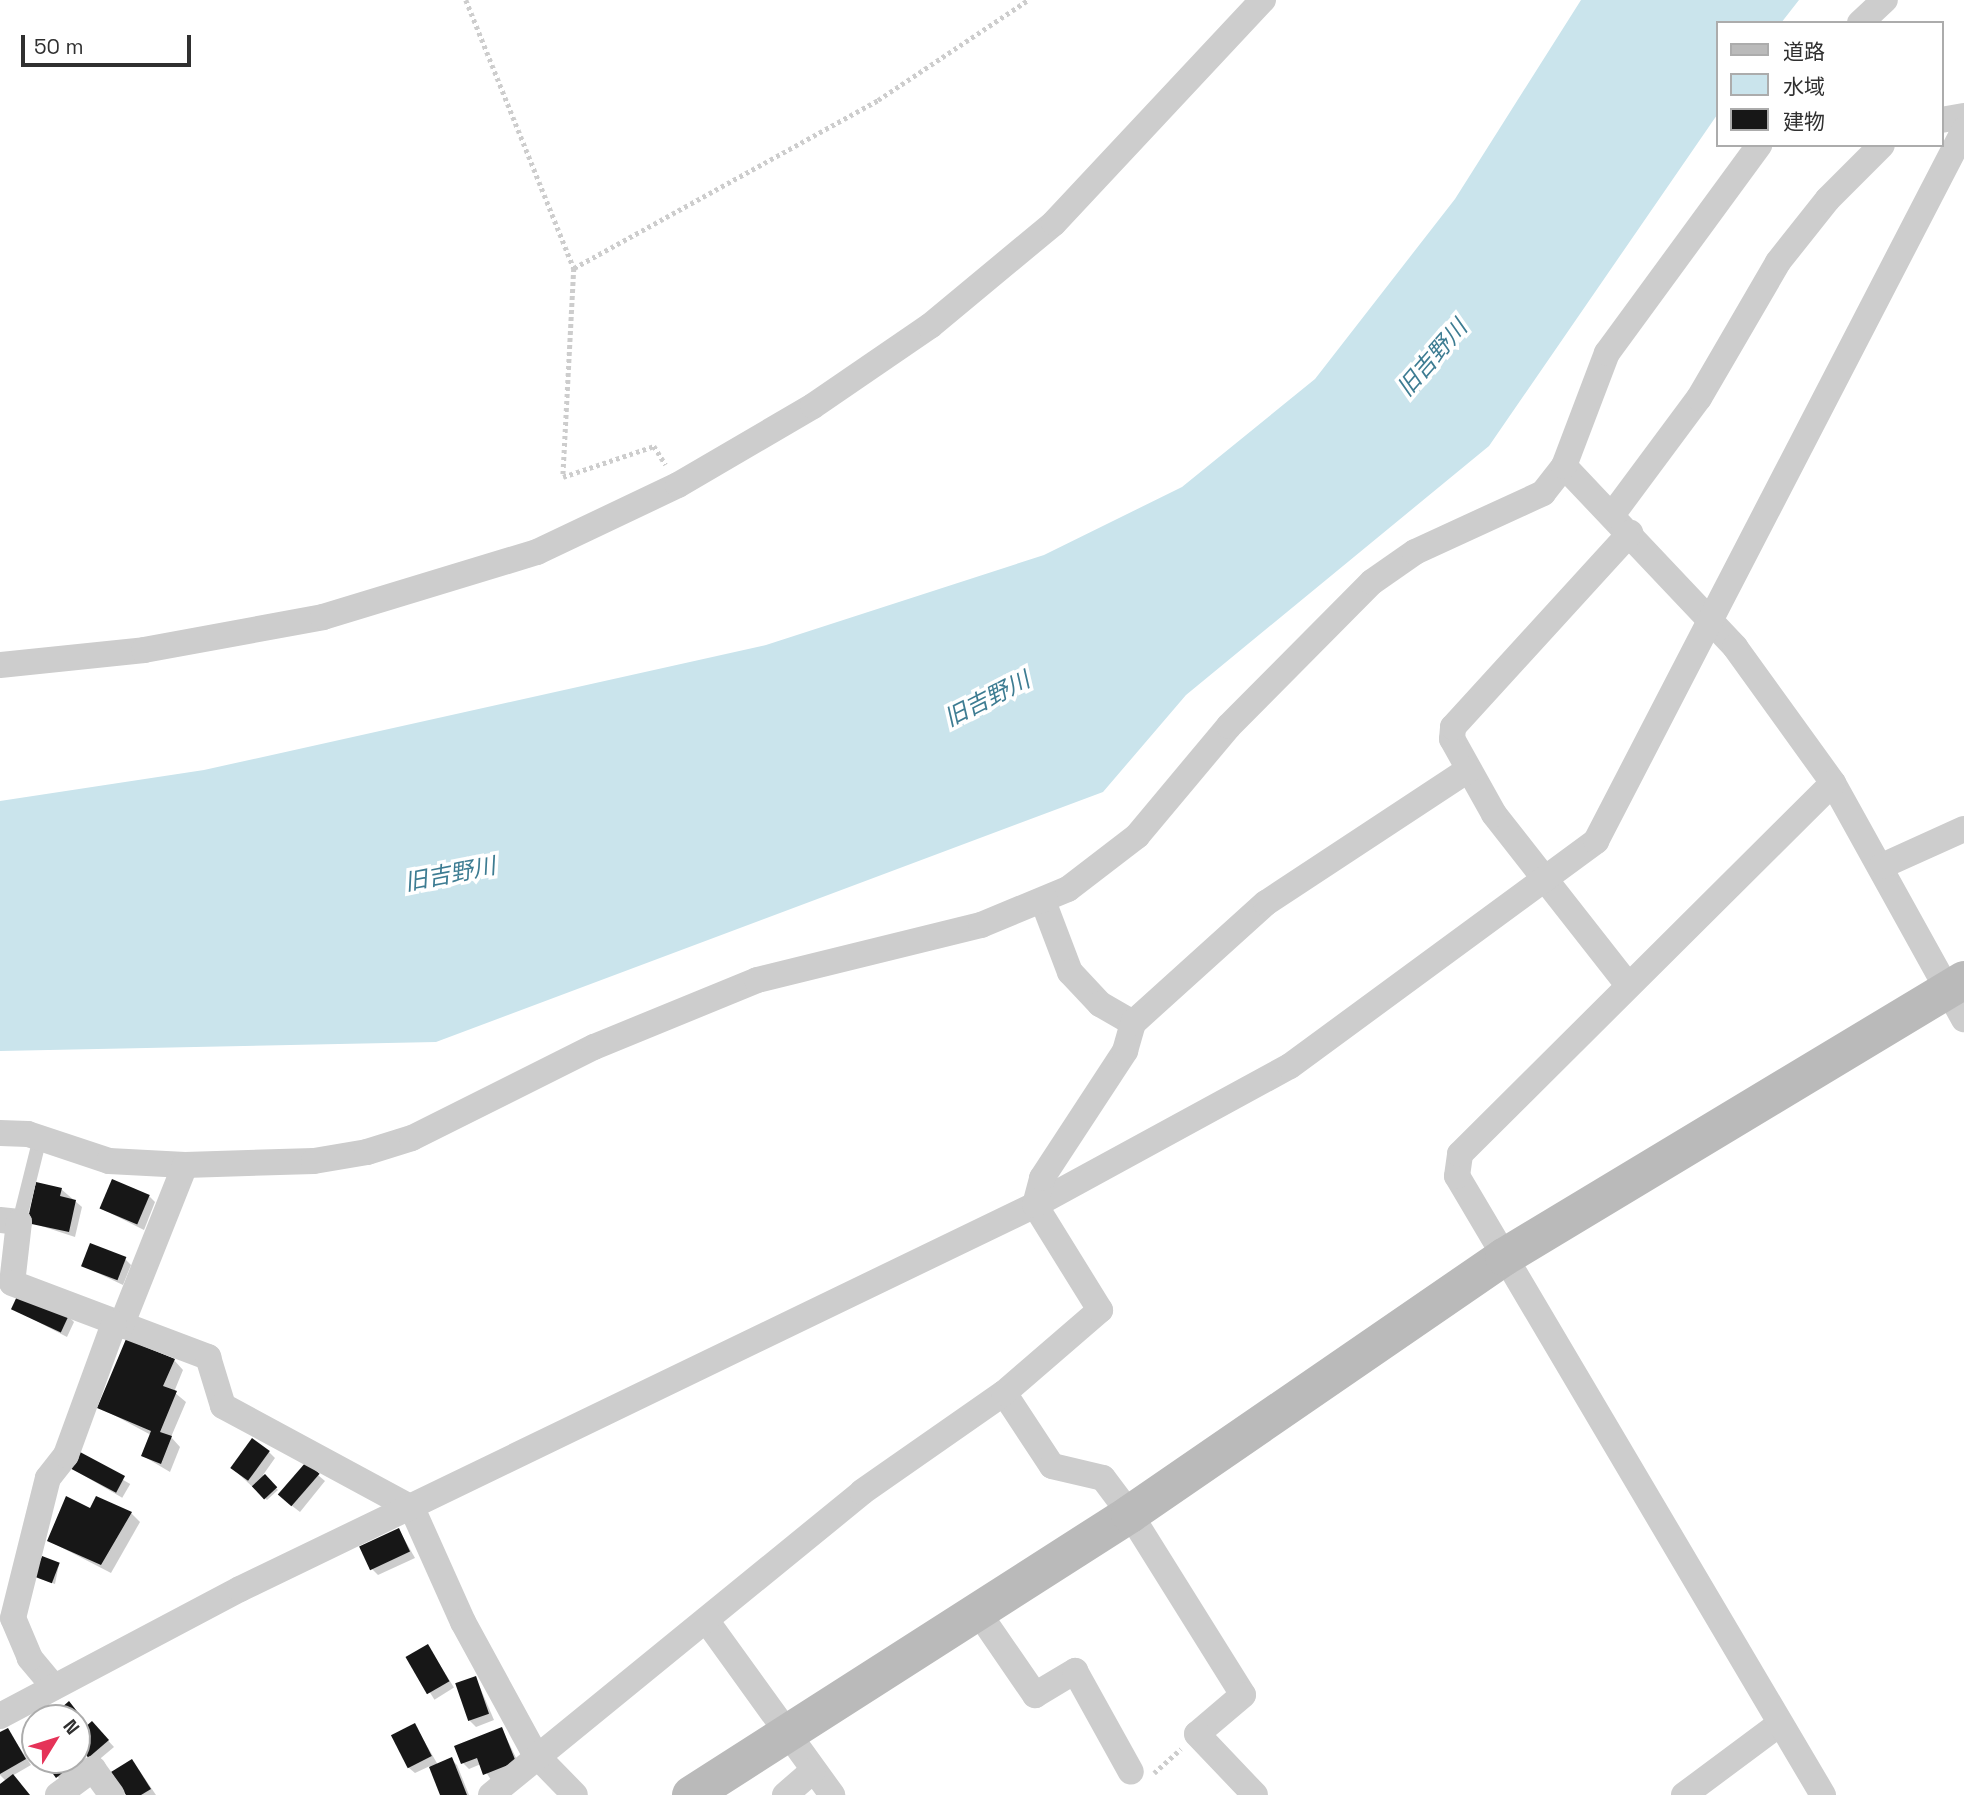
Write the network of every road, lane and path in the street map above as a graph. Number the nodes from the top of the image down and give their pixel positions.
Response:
1 (466, 0) edge
2 (1028, 0) edge
3 (1263, 0) edge
4 (1885, 0) edge
5 (1862, 21) edge
6 (1964, 116) edge
7 (1943, 120) edge
8 (1964, 130) edge
9 (1758, 147) edge
10 (1880, 147) edge
11 (574, 268) junction
12 (1563, 466) junction
13 (678, 485) junction
14 (1621, 524) junction
15 (1707, 617) junction
16 (0, 664) edge
17 (1468, 770) junction
18 (1833, 783) junction
19 (1964, 829) edge
20 (1882, 866) junction
21 (1543, 877) junction
22 (1043, 901) junction
23 (1628, 985) junction
24 (1959, 996) edge
25 (1133, 1023) junction
26 (0, 1133) edge
27 (40, 1138) junction
28 (186, 1165) junction
29 (1035, 1205) junction
30 (9, 1221) edge
31 (1504, 1257) junction
32 (118, 1325) junction
33 (1004, 1393) junction
34 (412, 1508) junction
35 (1130, 1514) junction
36 (978, 1612) junction
37 (706, 1620) junction
38 (54, 1687) junction
39 (0, 1716) edge
40 (1778, 1725) junction
41 (1197, 1734) junction
42 (785, 1736) junction
43 (535, 1754) junction
44 (813, 1771) junction
45 (1140, 1775) joint
46 (58, 1795) edge
47 (112, 1795) edge
48 (491, 1795) edge
49 (575, 1795) edge
50 (691, 1795) edge
51 (785, 1795) edge
52 (832, 1795) edge
53 (1255, 1795) edge
54 (1684, 1795) edge
55 (1823, 1795) edge

1 - 11 path
2 - 11 path
3 - 13 street
4 - 5 street
6 - 7 street
8 - 15 street
9 - 12 street
10 - 14 street
11 - 13 path
12 - 14 street
12 - 22 street
13 - 16 street
14 - 15 street
14 - 17 street
15 - 18 street
15 - 21 street
17 - 21 street
17 - 25 street
18 - 20 street
18 - 23 street
19 - 20 street
20 - 24 street
21 - 23 street
21 - 29 street
22 - 25 street
22 - 28 street
23 - 31 street
24 - 31 street
25 - 29 street
26 - 27 street
27 - 28 street
27 - 30 lane
28 - 32 street
29 - 33 street
29 - 34 street
30 - 32 street
31 - 35 street
31 - 40 street
32 - 34 street
32 - 38 street
33 - 35 street
33 - 37 street
34 - 38 street
34 - 43 street
35 - 36 street
35 - 41 street
36 - 42 street
36 - 45 street
37 - 42 street
37 - 43 street
38 - 39 street
40 - 54 street
40 - 55 street
41 - 45 path
41 - 53 street
42 - 44 street
42 - 50 street
43 - 48 street
43 - 49 street
44 - 51 street
44 - 52 street
46 - 47 street

